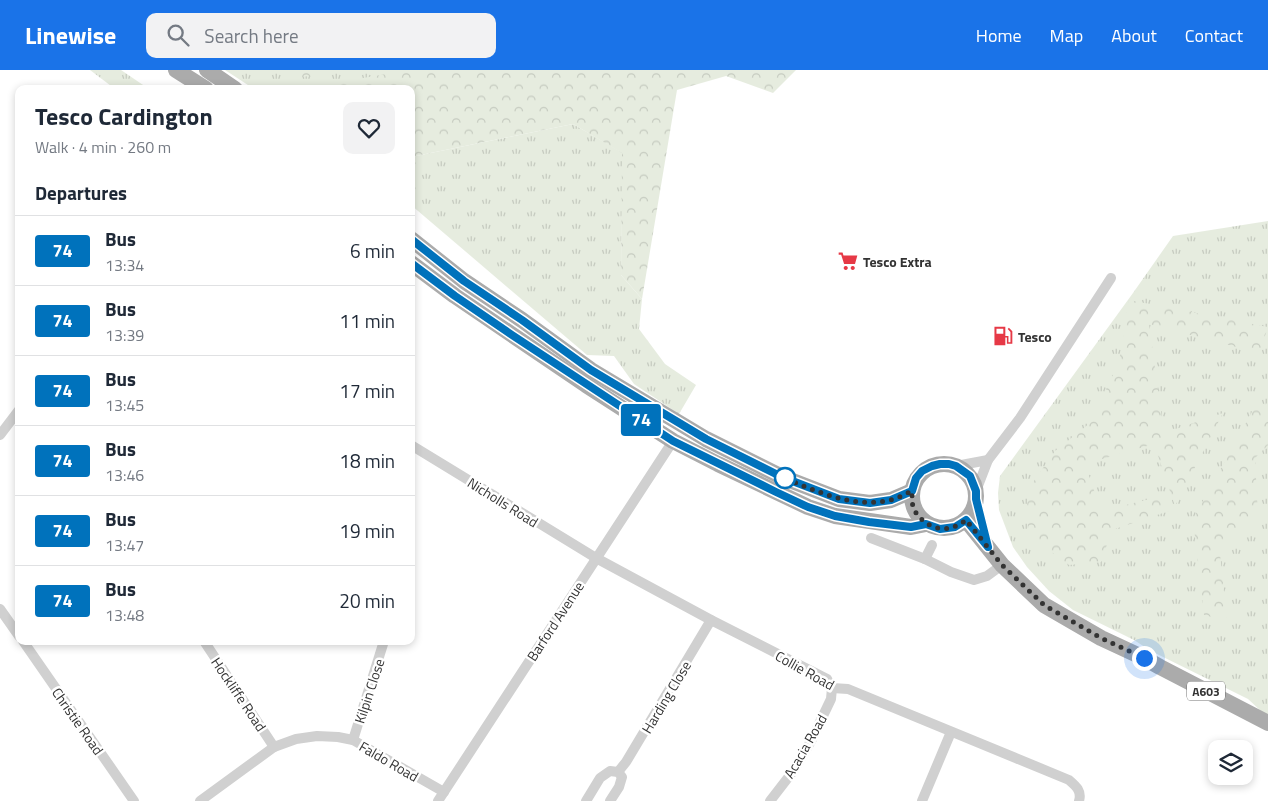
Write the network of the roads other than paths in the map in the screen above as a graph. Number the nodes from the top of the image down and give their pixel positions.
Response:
1 (176, 70) edge
2 (208, 70) edge
3 (200, 85) edge
4 (229, 85) edge
5 (415, 242) edge
6 (415, 266) edge
7 (1111, 278) dead end
8 (15, 415) edge
9 (0, 435) edge
10 (673, 441) junction
11 (415, 447) edge
12 (988, 460) junction
13 (956, 466) junction
14 (912, 491) junction
15 (976, 495) junction
16 (966, 520) junction
17 (926, 524) junction
18 (871, 538) dead end
19 (932, 545) dead end
20 (988, 547) junction
21 (596, 558) junction
22 (925, 559) junction
23 (1002, 565) junction
24 (0, 609) edge
25 (712, 620) junction
26 (15, 630) edge
27 (26, 645) edge
28 (207, 645) edge
29 (383, 645) edge
30 (832, 688) junction
31 (1268, 723) edge
32 (951, 732) junction
33 (353, 740) junction
34 (274, 747) junction
35 (618, 772) junction
36 (441, 797) edge
37 (134, 801) edge
38 (200, 801) edge
39 (586, 801) edge
40 (610, 801) edge
41 (770, 801) edge
42 (922, 801) edge
43 (1079, 801) edge

1 - 3 main road
2 - 4 main road
5 - 14 main road
6 - 10 main road
7 - 12 street
8 - 9 street
10 - 17 main road
10 - 21 street, Barford Avenue
11 - 21 street, Nicholls Road
12 - 13 street
12 - 15 street
13 - 14 main road
13 - 15 main road
14 - 17 main road
15 - 16 main road
15 - 20 main road, A603
16 - 17 main road
16 - 20 main road, A603
18 - 22 street
19 - 22 street
20 - 23 main road, A603
21 - 25 street, Collie Road
21 - 36 street, Barford Avenue
22 - 23 street
23 - 31 main road, A603
24 - 26 street
25 - 30 street, Collie Road
25 - 35 street, Harding Close
27 - 37 street, Christie Road
28 - 34 street, Hockliffe Road
29 - 33 street, Kilpin Close
30 - 32 street, Collie Road
30 - 41 street, Acacia Road
32 - 42 street
32 - 43 street, Collie Road
33 - 34 street, Faldo Road
33 - 36 street, Faldo Road
34 - 38 street, Faldo Road
35 - 39 street, Harding Close
35 - 40 street, Harding Close

